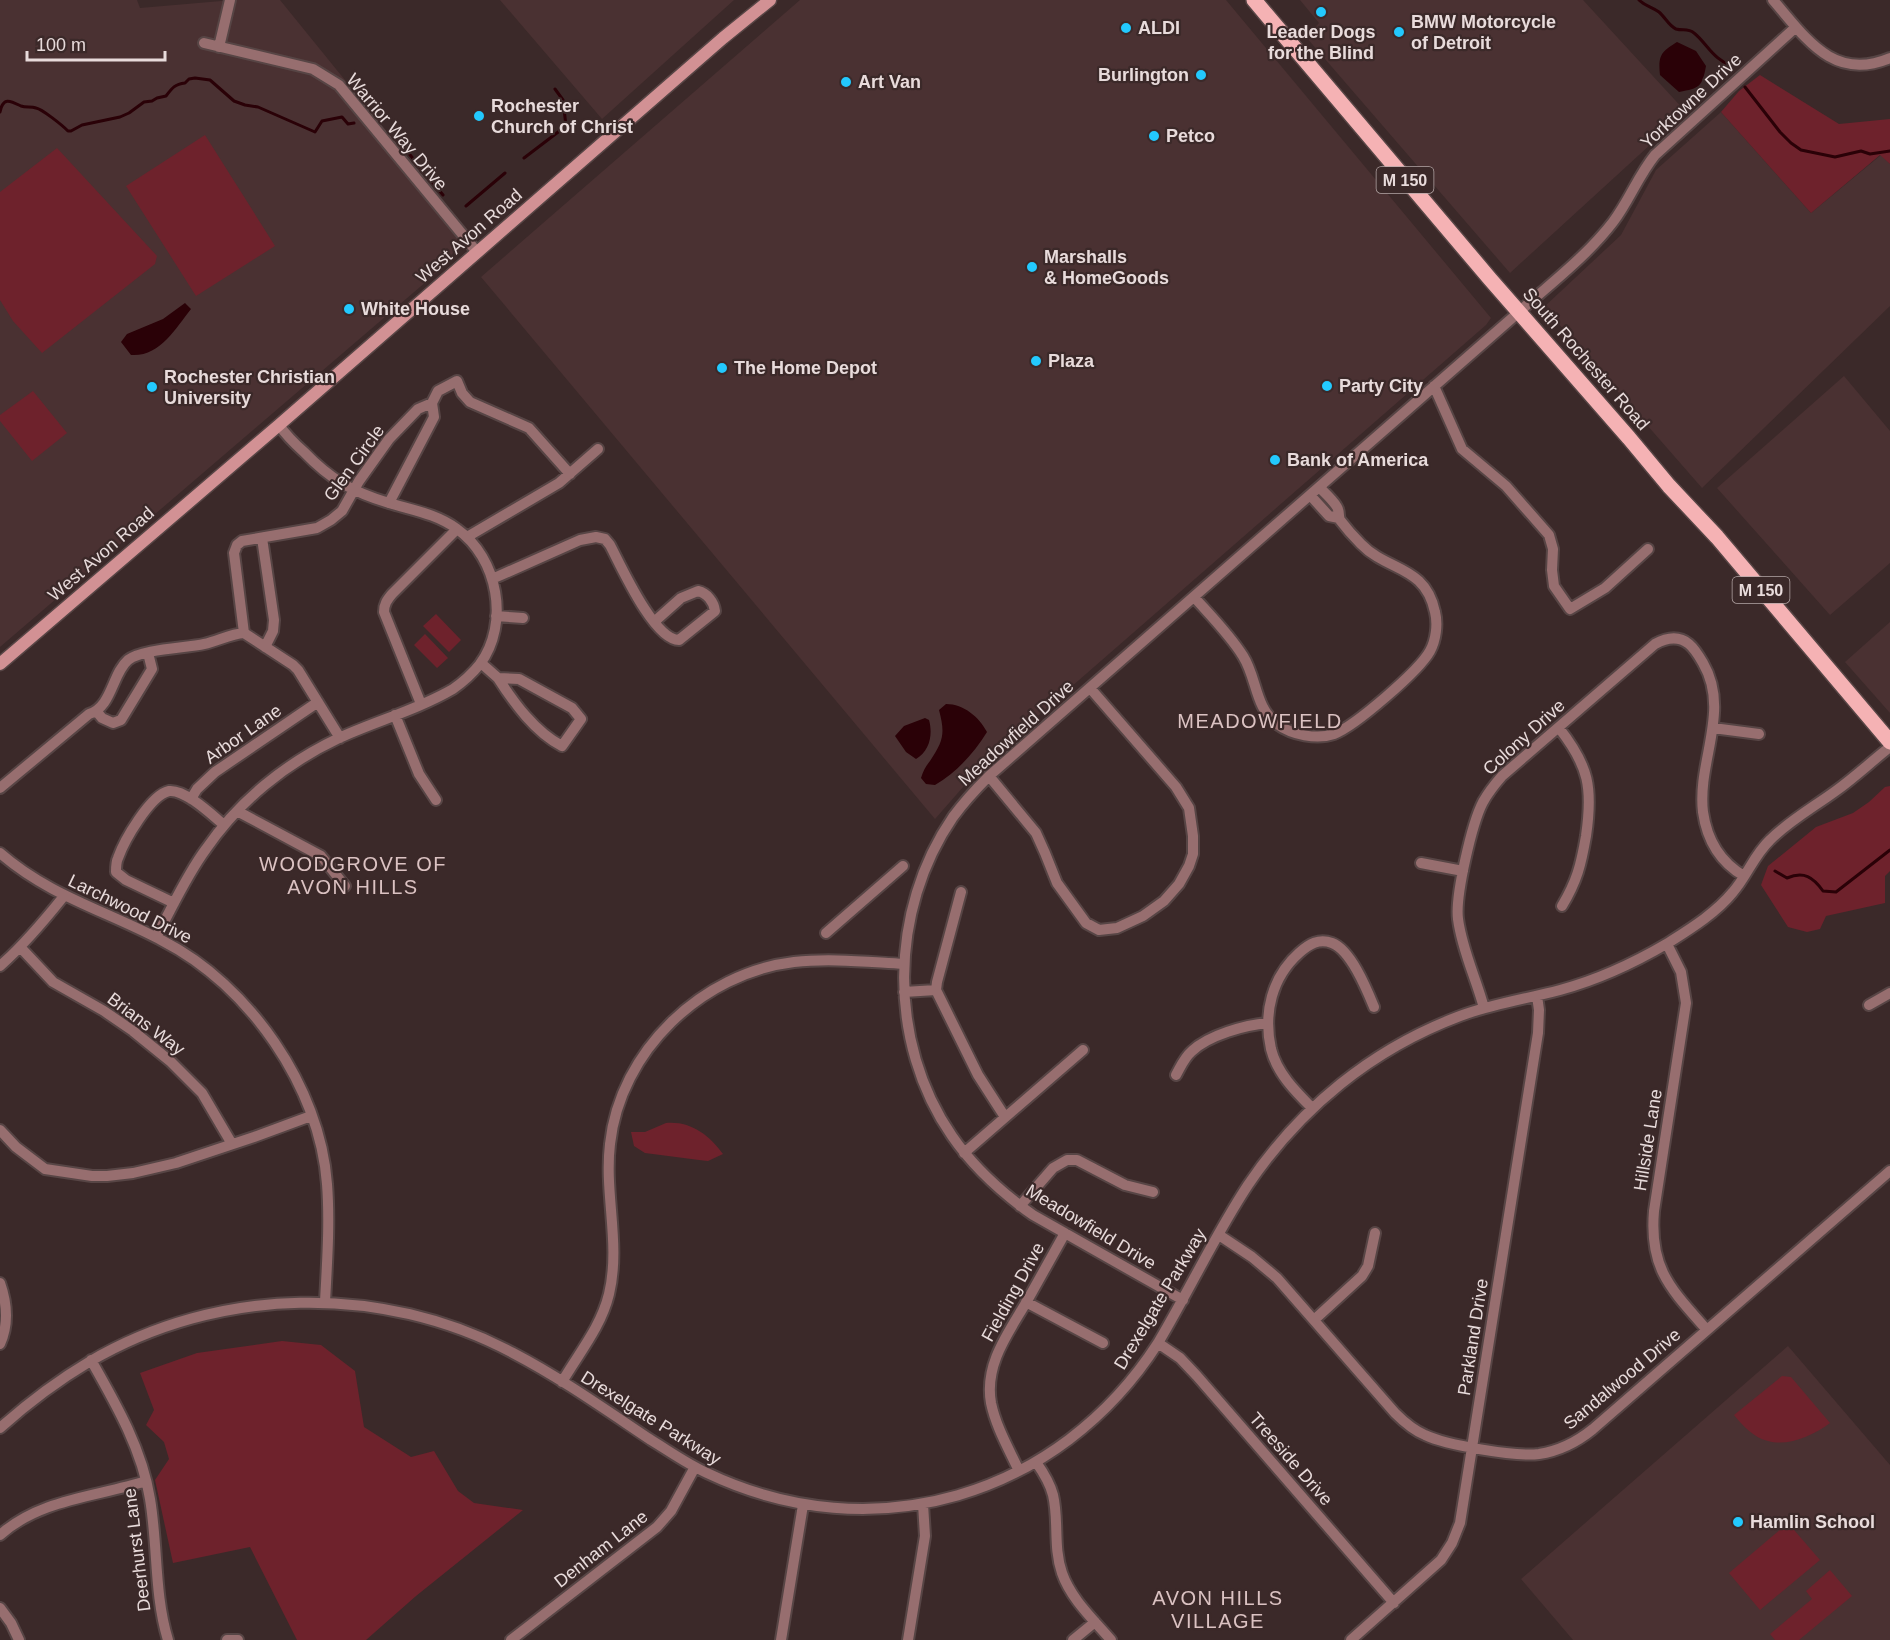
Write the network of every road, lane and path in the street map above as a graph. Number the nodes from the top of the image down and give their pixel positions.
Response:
1 (230, 0) edge
2 (770, 0) edge
3 (1254, 0) edge
4 (1773, 0) edge
5 (1796, 27) junction
6 (204, 43) dead end
7 (219, 47) junction
8 (1890, 58) edge
9 (477, 252) junction
10 (1519, 312) junction
11 (1434, 386) junction
12 (432, 403) junction
13 (279, 425) junction
14 (598, 449) dead end
15 (570, 474) junction
16 (1319, 487) junction
17 (354, 491) junction
18 (1310, 495) junction
19 (389, 503) junction
20 (1339, 518) junction
21 (457, 529) junction
22 (467, 537) junction
23 (262, 538) junction
24 (1648, 549) dead end
25 (492, 579) junction
26 (1194, 597) junction
27 (496, 616) junction
28 (523, 618) dead end
29 (654, 622) junction
30 (244, 633) junction
31 (265, 647) junction
32 (148, 653) junction
33 (481, 663) junction
34 (0, 664) edge
35 (498, 678) junction
36 (1090, 688) junction
37 (318, 702) junction
38 (421, 704) junction
39 (97, 712) junction
40 (395, 715) junction
41 (1559, 728) junction
42 (1713, 728) junction
43 (1759, 735) dead end
44 (340, 738) junction
45 (1890, 742) edge
46 (1890, 747) edge
47 (989, 776) junction
48 (0, 788) edge
49 (191, 799) junction
50 (436, 800) dead end
51 (237, 811) junction
52 (224, 825) junction
53 (0, 853) edge
54 (1421, 863) dead end
55 (903, 866) dead end
56 (1463, 871) junction
57 (1744, 876) junction
58 (345, 886) dead end
59 (960, 892) dead end
60 (64, 896) junction
61 (174, 903) junction
62 (1562, 906) dead end
63 (826, 933) dead end
64 (156, 937) junction
65 (1667, 944) junction
66 (21, 948) junction
67 (904, 964) junction
68 (0, 966) edge
69 (936, 990) junction
70 (904, 992) junction
71 (1890, 993) edge
72 (1537, 996) junction
73 (1869, 1005) dead end
74 (1374, 1007) dead end
75 (1484, 1008) junction
76 (1268, 1023) junction
77 (1083, 1050) dead end
78 (1176, 1075) dead end
79 (1312, 1108) junction
80 (311, 1116) junction
81 (1005, 1117) junction
82 (0, 1130) edge
83 (232, 1144) junction
84 (964, 1153) junction
85 (1890, 1171) edge
86 (1153, 1192) dead end
87 (1020, 1206) junction
88 (1065, 1233) junction
89 (1375, 1233) dead end
90 (1219, 1235) junction
91 (0, 1283) edge
92 (1183, 1300) junction
93 (325, 1302) junction
94 (1026, 1302) junction
95 (1314, 1320) junction
96 (1707, 1330) junction
97 (1103, 1343) dead end
98 (1158, 1343) junction
99 (0, 1344) edge
100 (91, 1360) junction
101 (562, 1382) junction
102 (2, 1421) edge
103 (1472, 1447) junction
104 (1036, 1461) junction
105 (695, 1467) junction
106 (1019, 1471) junction
107 (146, 1481) junction
108 (923, 1504) junction
109 (804, 1505) junction
110 (0, 1535) edge
111 (1394, 1603) junction
112 (0, 1608) edge
113 (1095, 1622) junction
114 (20, 1640) edge
115 (168, 1640) edge
116 (227, 1640) edge
117 (238, 1640) edge
118 (511, 1640) edge
119 (781, 1640) edge
120 (908, 1640) edge
121 (1073, 1640) edge
122 (1111, 1640) edge
123 (1351, 1640) edge

1 - 7 street
2 - 9 main road, West Avon Road
3 - 10 main road, South Rochester Road / M 150
4 - 5 street
5 - 8 street
5 - 10 street, Yorktowne Drive
6 - 7 street, Warrior Way Drive
7 - 9 street, Warrior Way Drive
9 - 13 main road, West Avon Road
10 - 11 street, Meadowfield Drive
10 - 45 main road, South Rochester Road / M 150
11 - 16 street, Meadowfield Drive
11 - 24 street
12 - 15 street, Glen Circle
12 - 17 street, Glen Circle
12 - 19 street
13 - 17 street
13 - 34 main road, West Avon Road
14 - 15 street
15 - 22 street
16 - 18 street, Meadowfield Drive
16 - 20 street
17 - 19 street
17 - 23 street, Glen Circle
18 - 20 street
18 - 26 street, Meadowfield Drive
19 - 21 street
20 - 26 street
21 - 22 street
21 - 38 street
22 - 25 street
23 - 30 street, Glen Circle
23 - 31 street
25 - 27 street
25 - 29 street
26 - 36 street, Meadowfield Drive
27 - 28 street
27 - 33 street
29 - 29 street
30 - 31 street
30 - 32 street
31 - 37 street
32 - 39 street
32 - 39 street
33 - 35 street
33 - 38 street
35 - 35 street
36 - 47 street, Meadowfield Drive
36 - 47 street
37 - 44 street
37 - 49 street, Arbor Lane
38 - 40 street
39 - 48 street
40 - 44 street
40 - 50 street
41 - 42 street, Colony Drive
41 - 56 street, Colony Drive
41 - 62 street
42 - 43 street
42 - 57 street, Colony Drive
44 - 51 street
46 - 57 street, Drexelgate Parkway
47 - 67 street, Meadowfield Drive
49 - 52 street
49 - 61 street
51 - 52 street
51 - 58 street
52 - 61 street
53 - 60 street, Larchwood Drive
54 - 56 street
55 - 63 street
56 - 75 street, Colony Drive
57 - 65 street, Drexelgate Parkway
59 - 69 street
60 - 64 street, Larchwood Drive
60 - 66 street
61 - 64 street
64 - 80 street, Larchwood Drive
65 - 72 street, Drexelgate Parkway
65 - 96 street, Hillside Lane
66 - 68 street
66 - 83 street, Brians Way
67 - 70 street, Meadowfield Drive
67 - 101 street
69 - 70 street
69 - 81 street
70 - 84 street, Meadowfield Drive
71 - 73 street
72 - 75 street, Drexelgate Parkway
72 - 103 street, Parkland Drive
74 - 76 street
75 - 79 street, Drexelgate Parkway
76 - 78 street
76 - 79 street
77 - 81 street
79 - 90 street, Drexelgate Parkway
80 - 83 street
80 - 93 street, Larchwood Drive
81 - 84 street
82 - 83 street
84 - 87 street, Meadowfield Drive
85 - 96 street, Sandalwood Drive
86 - 87 street
87 - 88 street, Meadowfield Drive
88 - 92 street, Meadowfield Drive
88 - 94 street, Fielding Drive
89 - 95 street
90 - 92 street, Drexelgate Parkway
90 - 95 street, Sandalwood Drive
91 - 99 street
92 - 98 street, Drexelgate Parkway
93 - 100 street, Drexelgate Parkway
93 - 101 street, Drexelgate Parkway
94 - 97 street
94 - 106 street, Fielding Drive
95 - 103 street, Sandalwood Drive
96 - 103 street, Sandalwood Drive
98 - 104 street, Drexelgate Parkway
98 - 111 street, Treeside Drive
100 - 102 street, Drexelgate Parkway
100 - 107 street, Deerhurst Lane
101 - 105 street, Drexelgate Parkway
103 - 111 street, Parkland Drive
104 - 106 street, Drexelgate Parkway
104 - 113 street
105 - 109 street, Drexelgate Parkway
105 - 118 street, Denham Lane
106 - 108 street, Drexelgate Parkway
107 - 110 street
107 - 115 street, Deerhurst Lane
108 - 109 street, Drexelgate Parkway
108 - 120 street
109 - 119 street
111 - 123 street, Parkland Drive
112 - 114 street
113 - 121 street
113 - 122 street
116 - 117 street

